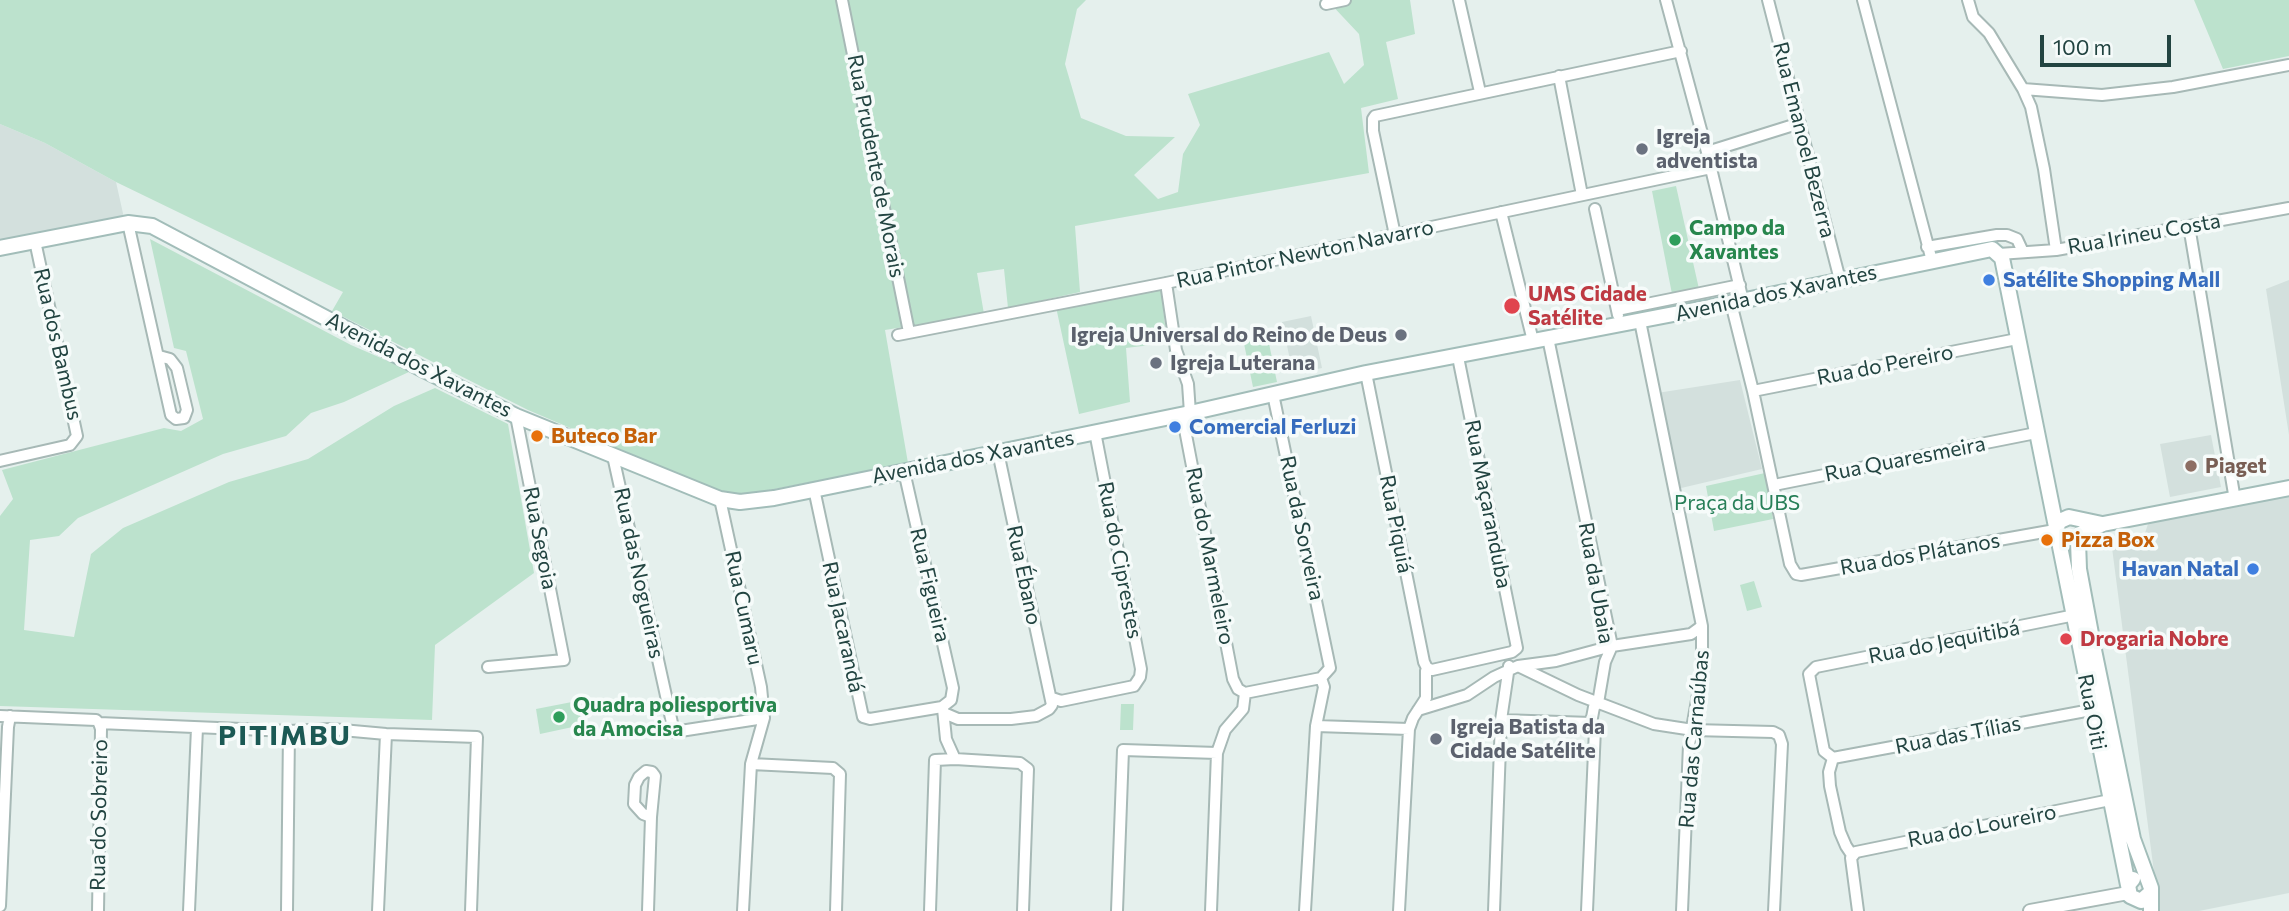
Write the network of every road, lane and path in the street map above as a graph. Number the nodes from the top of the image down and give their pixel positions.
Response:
1 (842, 0) edge
2 (1345, 0) edge
3 (1459, 0) edge
4 (1666, 0) edge
5 (1768, 0) edge
6 (1864, 0) edge
7 (1968, 0) edge
8 (1326, 4) dead end
9 (1681, 51) junction
10 (2289, 65) edge
11 (1559, 76) junction
12 (2022, 89) junction
13 (1480, 92) junction
14 (1800, 123) junction
15 (1707, 152) junction
16 (1711, 168) junction
17 (1582, 195) junction
18 (2289, 208) edge
19 (1595, 209) dead end
20 (1501, 212) junction
21 (128, 223) junction
22 (2189, 226) junction
23 (1395, 235) junction
24 (35, 241) junction
25 (0, 248) edge
26 (2056, 250) junction
27 (1997, 252) junction
28 (2023, 252) junction
29 (1929, 254) junction
30 (1840, 280) junction
31 (1166, 283) junction
32 (1740, 285) junction
33 (1675, 299) junction
34 (1737, 302) junction
35 (1651, 303) junction
36 (1617, 310) junction
37 (1678, 314) junction
38 (1647, 320) junction
39 (1620, 325) junction
40 (904, 334) joint
41 (1548, 338) junction
42 (2017, 339) junction
43 (1533, 341) junction
44 (159, 356) junction
45 (1458, 357) junction
46 (1366, 373) junction
47 (1753, 391) junction
48 (1273, 394) junction
49 (1186, 413) junction
50 (516, 416) junction
51 (1095, 432) junction
52 (2036, 433) junction
53 (998, 452) junction
54 (613, 456) junction
55 (0, 461) edge
56 (904, 471) junction
57 (1774, 485) junction
58 (2289, 488) edge
59 (814, 489) junction
60 (2049, 493) junction
61 (720, 499) junction
62 (2235, 500) junction
63 (2072, 518) junction
64 (2103, 524) junction
65 (2056, 532) junction
66 (2080, 537) junction
67 (2075, 615) junction
68 (1702, 626) junction
69 (1612, 646) junction
70 (1513, 652) junction
71 (488, 667) dead end
72 (1514, 668) junction
73 (1430, 669) junction
74 (1321, 678) junction
75 (1245, 693) junction
76 (1052, 698) junction
77 (1598, 703) junction
78 (945, 707) junction
79 (1418, 710) junction
80 (2091, 710) junction
81 (5, 716) edge
82 (764, 718) junction
83 (1501, 720) junction
84 (97, 722) junction
85 (1591, 723) junction
86 (1316, 726) junction
87 (197, 728) junction
88 (1409, 729) junction
89 (1693, 730) junction
90 (289, 731) junction
91 (386, 734) junction
92 (1217, 753) junction
93 (1830, 756) junction
94 (955, 759) junction
95 (751, 764) junction
96 (2110, 800) junction
97 (651, 817) junction
98 (1853, 854) junction
99 (2149, 887) junction
100 (2129, 896) edge
101 (0, 906) edge
102 (98, 911) edge
103 (189, 911) edge
104 (287, 911) edge
105 (378, 911) edge
106 (471, 911) edge
107 (648, 911) edge
108 (743, 911) edge
109 (836, 911) edge
110 (930, 911) edge
111 (1023, 911) edge
112 (1117, 911) edge
113 (1211, 911) edge
114 (1305, 911) edge
115 (1399, 911) edge
116 (1494, 911) edge
117 (1587, 911) edge
118 (1682, 911) edge
119 (1774, 911) edge
120 (1858, 911) edge
121 (2030, 911) edge
122 (2151, 911) edge

1 - 40 street, Rua Prudente de Morais
2 - 8 street
3 - 13 street
4 - 9 street
5 - 14 street, Rua Emanoel Bezerra
6 - 29 street
7 - 12 street
9 - 11 street
9 - 15 street
10 - 12 street
11 - 13 street
11 - 17 street
12 - 26 street
13 - 23 street
14 - 15 street
14 - 30 street, Rua Emanoel Bezerra
15 - 16 street
16 - 17 street, Rua Pintor Newton Navarro
16 - 32 street
17 - 20 street, Rua Pintor Newton Navarro
18 - 22 street, Rua Irineu Costa
19 - 36 street
20 - 23 street, Rua Pintor Newton Navarro
20 - 43 street
21 - 24 main road, Avenida dos Xavantes
21 - 44 street
21 - 50 main road, Avenida dos Xavantes
22 - 26 street, Rua Irineu Costa
22 - 62 street
23 - 31 street, Rua Pintor Newton Navarro
24 - 25 main road, Avenida dos Xavantes
24 - 55 street, Rua dos Bambus
26 - 28 street, Rua Irineu Costa
27 - 28 street, Rua Irineu Costa
27 - 29 main road, Avenida dos Xavantes
27 - 42 main road, Rua Oiti
28 - 29 street, Avenida dos Xavantes
29 - 30 main road, Avenida dos Xavantes
30 - 34 main road, Avenida dos Xavantes
31 - 40 street, Rua Pintor Newton Navarro
31 - 49 street, Rua do Marmeleiro
32 - 33 street, Avenida dos Xavantes
32 - 34 street
33 - 35 street, Avenida dos Xavantes
33 - 37 street
34 - 37 main road, Avenida dos Xavantes
34 - 47 street
35 - 36 street, Avenida dos Xavantes
35 - 38 street, Rua das Carnaúbas
36 - 39 street
37 - 38 main road, Avenida dos Xavantes
38 - 39 main road, Avenida dos Xavantes
38 - 68 street, Rua das Carnaúbas
39 - 41 main road, Avenida dos Xavantes
41 - 43 main road, Avenida dos Xavantes
41 - 69 street, Rua da Ubaia
42 - 47 street, Rua do Pereiro
42 - 52 main road, Rua Oiti
43 - 45 main road, Avenida dos Xavantes
44 - 44 street
45 - 46 main road, Avenida dos Xavantes
45 - 70 street, Rua Maçaranduba
46 - 48 main road, Avenida dos Xavantes
46 - 73 street, Rua Piquiá
47 - 57 street
48 - 49 main road, Avenida dos Xavantes
48 - 74 street, Rua da Sorveira
49 - 51 main road, Avenida dos Xavantes
49 - 75 street, Rua do Marmeleiro
50 - 54 main road, Avenida dos Xavantes
50 - 71 street, Rua Segoia
51 - 53 main road, Avenida dos Xavantes
51 - 76 street, Rua do Ciprestes
52 - 57 street, Rua Quaresmeira
52 - 60 main road, Rua Oiti
53 - 56 main road, Avenida dos Xavantes
53 - 76 street, Rua Ébano
54 - 61 main road, Avenida dos Xavantes
54 - 82 street, Rua das Nogueiras
56 - 59 main road, Avenida dos Xavantes
56 - 78 street, Rua Figueira
57 - 65 street, Rua dos Plátanos
58 - 62 main road
59 - 61 main road, Avenida dos Xavantes
59 - 78 street, Rua Jacarandá
60 - 63 main road, Rua Oiti
60 - 65 main road, Rua Oiti
61 - 82 street, Rua Cumaru
62 - 64 main road
63 - 64 main road
63 - 65 main road
63 - 66 main road
64 - 66 main road
65 - 66 main road
65 - 67 main road, Rua Oiti
66 - 99 main road, Rua Oiti
67 - 80 main road, Rua Oiti
67 - 93 street, Rua do Jequitibá
68 - 69 street
68 - 89 street, Rua das Carnaúbas
69 - 72 street
69 - 77 street, Rua da Ubaia
70 - 72 street, Rua Maçaranduba
70 - 73 street
72 - 77 street
72 - 79 street
72 - 83 street, Rua Maçaranduba
73 - 79 street
74 - 75 street
74 - 86 street
75 - 92 street
76 - 78 street
77 - 85 street, Rua da Ubaia
77 - 89 street
78 - 94 street, Rua Figueira
79 - 88 street
80 - 93 street, Rua das Tílias
80 - 96 main road, Rua Oiti
81 - 84 street
81 - 101 street
82 - 95 street
83 - 85 street
83 - 116 street
84 - 87 street
84 - 102 street, Rua do Sobreiro
85 - 117 street, Rua da Ubaia
86 - 88 street
86 - 114 street
87 - 90 street
87 - 103 street
88 - 115 street
89 - 118 street, Rua das Carnaúbas
89 - 119 street
90 - 91 street
90 - 104 street
91 - 105 street
91 - 106 street
92 - 112 street
92 - 113 street
93 - 98 street
94 - 110 street
94 - 111 street
95 - 108 street
95 - 109 street
96 - 98 street, Rua do Loureiro
96 - 100 main road, Rua Oiti
97 - 97 street
97 - 107 street
98 - 120 street
99 - 100 main road
99 - 100 main road
99 - 122 main road, Rua Oiti
100 - 121 street

